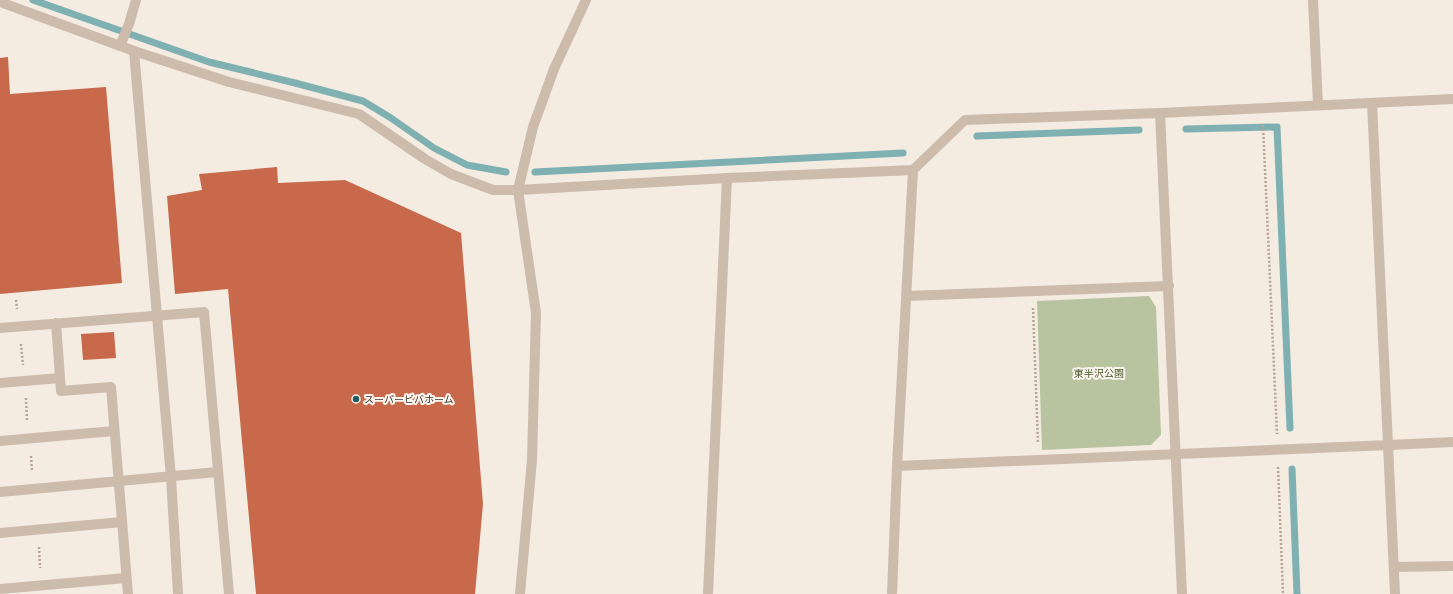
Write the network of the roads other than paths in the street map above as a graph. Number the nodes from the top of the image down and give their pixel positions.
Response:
1 (136, 0) edge
2 (586, 0) edge
3 (1313, 0) edge
4 (0, 2) edge
5 (120, 45) junction
6 (134, 51) junction
7 (1453, 99) edge
8 (1372, 103) junction
9 (1318, 105) junction
10 (1160, 113) junction
11 (913, 170) junction
12 (727, 178) junction
13 (518, 190) junction
14 (1169, 286) junction
15 (907, 296) junction
16 (156, 316) junction
17 (56, 323) junction
18 (0, 328) edge
19 (60, 378) junction
20 (0, 383) edge
21 (114, 431) junction
22 (0, 441) edge
23 (1453, 442) edge
24 (1389, 445) junction
25 (1176, 453) junction
26 (897, 466) junction
27 (217, 472) junction
28 (171, 477) junction
29 (118, 482) junction
30 (0, 492) edge
31 (122, 522) junction
32 (0, 533) edge
33 (1453, 566) edge
34 (1394, 567) junction
35 (126, 578) junction
36 (0, 589) edge
37 (128, 594) edge
38 (178, 594) edge
39 (229, 594) edge
40 (520, 594) edge
41 (708, 594) edge
42 (892, 594) edge
43 (1182, 594) edge
44 (1395, 594) edge

1 - 5 street
2 - 13 street
3 - 9 street
4 - 5 street
5 - 6 street
6 - 13 street
6 - 16 street
7 - 8 street
8 - 9 street
8 - 24 street
9 - 10 street
10 - 11 street
10 - 14 street
11 - 12 street
11 - 15 street
12 - 13 street
12 - 41 street
13 - 40 street
14 - 15 street
14 - 25 street
15 - 26 street
16 - 17 street
16 - 27 street
16 - 28 street
17 - 18 street
17 - 19 street
19 - 20 street
19 - 21 street
21 - 22 street
21 - 29 street
23 - 24 street
24 - 25 street
24 - 34 street
25 - 26 street
25 - 43 street
26 - 42 street
27 - 28 street
27 - 39 street
28 - 29 street
28 - 38 street
29 - 30 street
29 - 31 street
31 - 32 street
31 - 35 street
33 - 34 street
34 - 44 street
35 - 36 street
35 - 37 street

